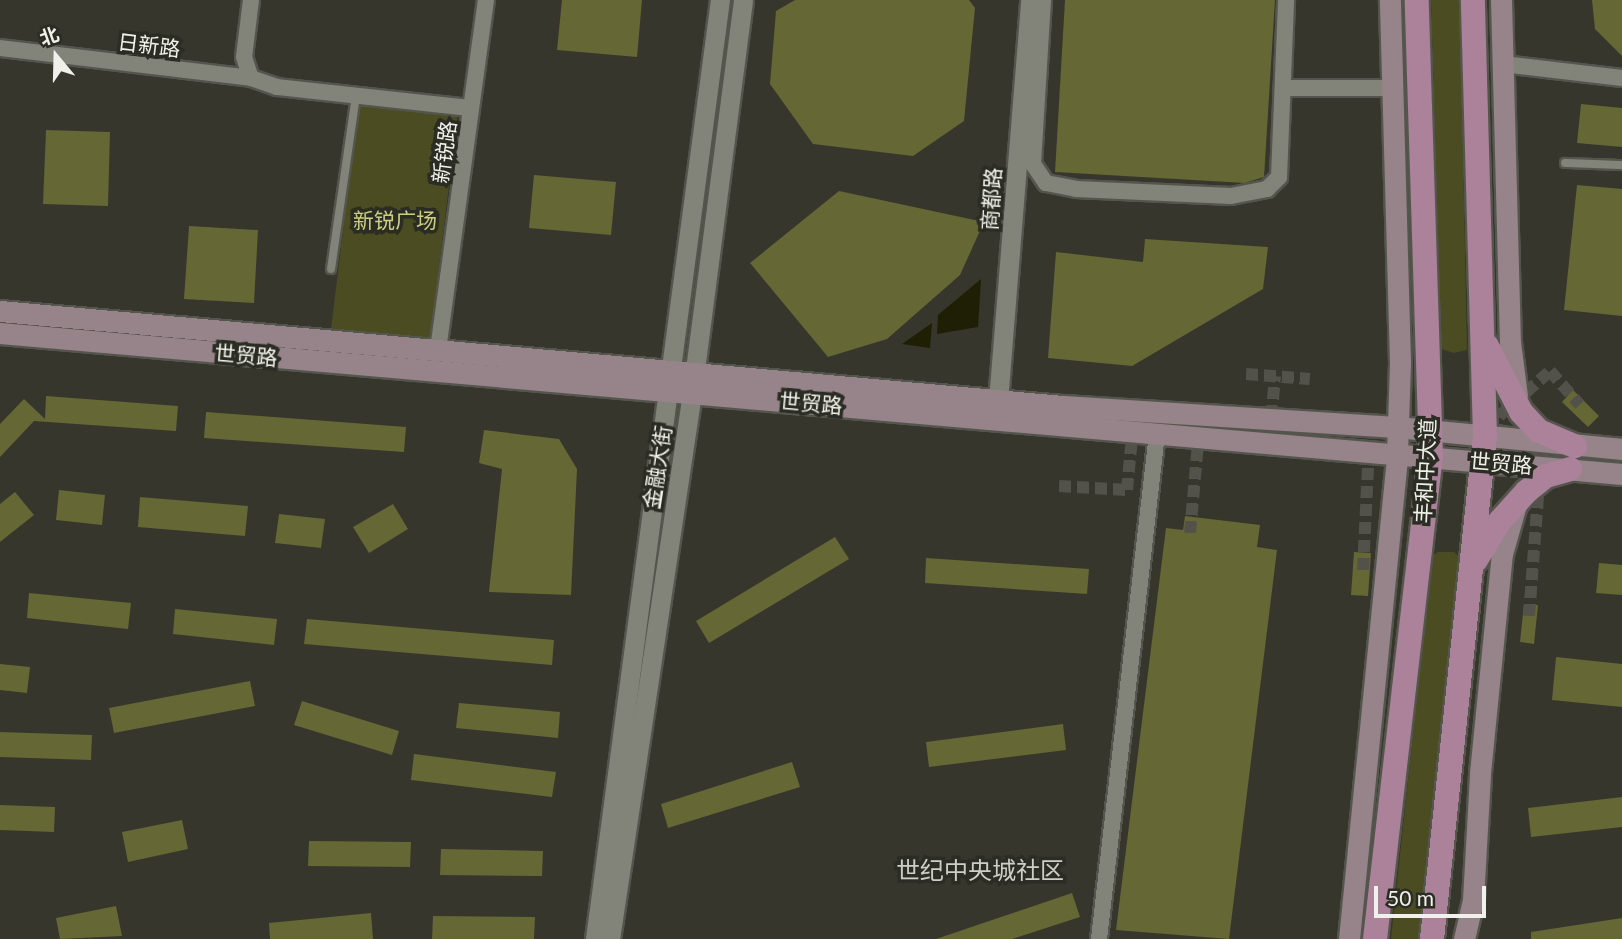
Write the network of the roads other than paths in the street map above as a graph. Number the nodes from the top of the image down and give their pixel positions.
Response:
1 (251, 0) edge
2 (486, 0) edge
3 (720, 0) edge
4 (743, 0) edge
5 (1030, 0) edge
6 (1043, 0) edge
7 (1286, 0) edge
8 (1390, 0) edge
9 (1417, 0) edge
10 (1473, 0) edge
11 (1501, 0) edge
12 (0, 48) edge
13 (1503, 64) junction
14 (251, 78) junction
15 (1622, 78) edge
16 (1284, 88) junction
17 (1393, 88) junction
18 (356, 96) junction
19 (471, 108) junction
20 (1564, 163) dead end
21 (1622, 166) edge
22 (331, 269) dead end
23 (0, 311) edge
24 (0, 333) edge
25 (1482, 333) junction
26 (438, 350) junction
27 (667, 381) junction
28 (693, 383) junction
29 (998, 401) junction
30 (1521, 412) junction
31 (1397, 427) junction
32 (1430, 430) junction
33 (1157, 434) junction
34 (1485, 436) junction
35 (1622, 449) edge
36 (1397, 454) junction
37 (1430, 457) junction
38 (1572, 458) junction
39 (1483, 461) junction
40 (1622, 474) edge
41 (1517, 501) junction
42 (1472, 567) junction
43 (595, 939) edge
44 (610, 939) edge
45 (1099, 939) edge
46 (1349, 939) edge
47 (1376, 939) edge
48 (1432, 939) edge
49 (1464, 939) edge

1 - 14 street
2 - 19 street, 新锐路
3 - 27 street, 金融大街
4 - 28 street, 金融大街
5 - 29 street, 商都路
6 - 16 street
7 - 16 street
8 - 17 main road
9 - 32 main road, 丰和中大道
10 - 25 main road
11 - 13 main road
12 - 14 street, 日新路
13 - 15 street
13 - 30 main road
14 - 18 street, 日新路
16 - 17 street
17 - 31 main road
18 - 19 street, 日新路
18 - 22 lane
19 - 26 street, 新锐路
20 - 21 lane
23 - 26 main road, 世贸路
24 - 27 main road, 世贸路
25 - 30 main road
25 - 34 main road
26 - 27 main road, 世贸路
27 - 28 main road, 世贸路
27 - 43 street, 金融大街
28 - 29 main road, 世贸路
28 - 33 main road, 世贸路
28 - 44 street, 金融大街
29 - 31 main road, 世贸路
30 - 38 main road
31 - 32 main road, 世贸路
31 - 36 main road
32 - 34 main road, 世贸路
32 - 37 main road, 丰和中大道
33 - 36 main road, 世贸路
33 - 45 street
34 - 38 main road, 世贸路
34 - 39 main road
35 - 38 main road, 世贸路
36 - 37 main road, 世贸路
36 - 46 main road
37 - 39 main road, 世贸路
37 - 47 main road, 丰和中大道
38 - 39 main road, 世贸路
38 - 40 main road, 世贸路
38 - 41 main road
39 - 42 main road
41 - 42 main road
41 - 49 main road
42 - 48 main road

